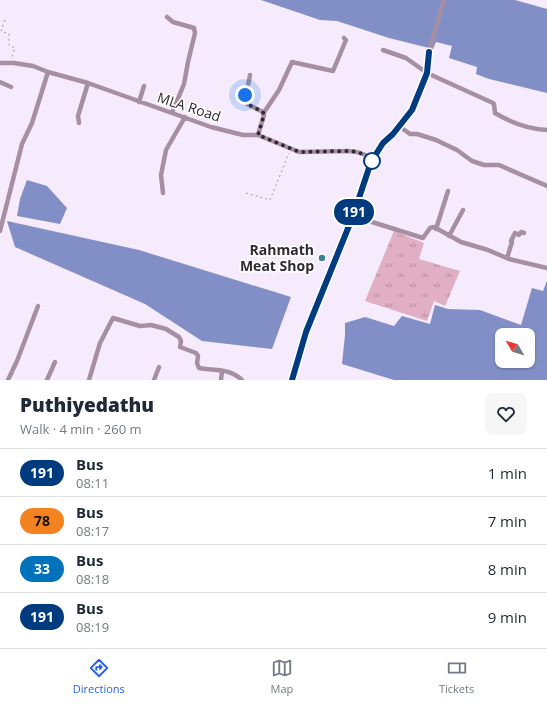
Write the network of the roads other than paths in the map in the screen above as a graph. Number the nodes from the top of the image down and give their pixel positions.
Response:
1 (444, 0) edge
2 (167, 17) dead end
3 (344, 38) dead end
4 (383, 50) dead end
5 (0, 63) edge
6 (48, 72) junction
7 (427, 73) junction
8 (250, 74) dead end
9 (0, 82) edge
10 (88, 84) junction
11 (144, 86) dead end
12 (11, 87) dead end
13 (139, 102) junction
14 (172, 113) junction
15 (263, 114) junction
16 (185, 117) junction
17 (79, 123) dead end
18 (399, 126) junction
19 (547, 130) edge
20 (258, 135) junction
21 (374, 158) junction
22 (547, 186) edge
23 (448, 192) dead end
24 (163, 193) dead end
25 (463, 210) dead end
26 (353, 216) junction
27 (436, 229) junction
28 (0, 231) edge
29 (524, 233) dead end
30 (449, 236) junction
31 (507, 258) junction
32 (547, 268) edge
33 (38, 306) dead end
34 (55, 362) dead end
35 (159, 367) dead end
36 (222, 371) junction
37 (8, 380) edge
38 (47, 380) edge
39 (89, 380) edge
40 (154, 380) edge
41 (221, 380) edge
42 (242, 380) edge
43 (292, 380) edge

1 - 7 street
2 - 14 street
3 - 15 street
4 - 7 street
5 - 6 street, MLA Road
6 - 10 street, MLA Road
6 - 28 street
7 - 18 street
7 - 19 street
8 - 15 street
9 - 12 street
10 - 13 street, MLA Road
10 - 17 street
11 - 13 street
13 - 14 street, MLA Road
14 - 16 street, MLA Road
15 - 20 street
16 - 20 street, MLA Road
16 - 24 street
18 - 21 street
18 - 22 street
20 - 21 street, MLA Road
21 - 26 street
23 - 27 street
25 - 30 street
26 - 27 street
26 - 43 street
27 - 30 street
29 - 31 street
30 - 31 street
31 - 32 street
33 - 37 street
34 - 38 street
35 - 40 street
36 - 39 street
36 - 41 street
36 - 42 street

